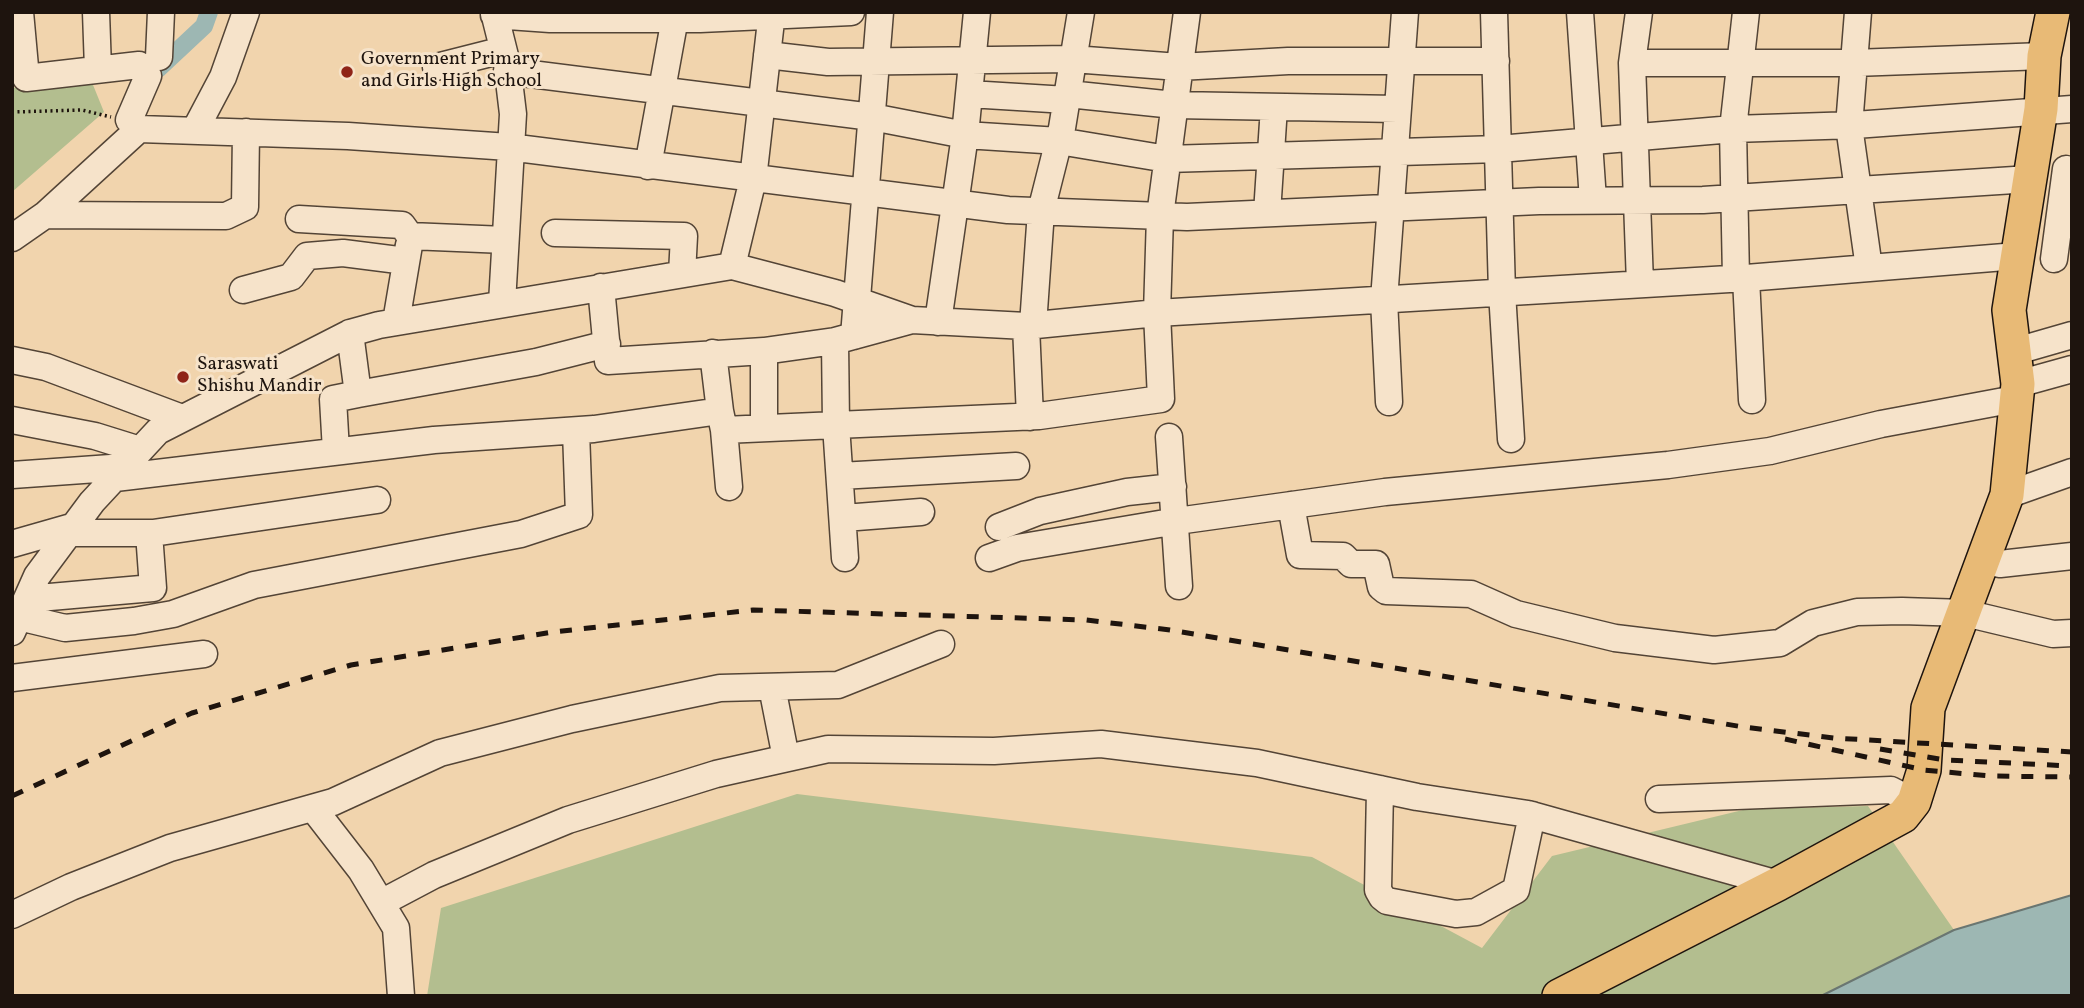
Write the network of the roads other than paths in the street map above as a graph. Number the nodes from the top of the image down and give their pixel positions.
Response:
1 (96, 12) edge
2 (161, 12) edge
3 (246, 12) edge
4 (851, 12) edge
5 (880, 12) edge
6 (977, 12) edge
7 (1080, 12) edge
8 (1187, 12) edge
9 (1394, 12) edge
10 (1407, 12) edge
11 (1494, 12) edge
12 (1580, 12) edge
13 (1639, 12) edge
14 (1746, 12) edge
15 (1858, 12) edge
16 (2053, 12) edge
17 (494, 13) edge
18 (602, 15) edge
19 (771, 15) edge
20 (675, 18) junction
21 (18, 24) edge
22 (767, 55) junction
23 (2044, 55) junction
24 (159, 57) dead end
25 (972, 58) junction
26 (1073, 59) junction
27 (505, 60) junction
28 (876, 61) junction
29 (1496, 61) junction
30 (1401, 62) junction
31 (1632, 63) junction
32 (1854, 63) junction
33 (1740, 65) junction
34 (436, 67) dead end
35 (1179, 67) junction
36 (98, 69) junction
37 (660, 92) junction
38 (969, 94) junction
39 (1067, 97) junction
40 (763, 105) junction
41 (1174, 105) junction
42 (1274, 107) junction
43 (1397, 109) junction
44 (2057, 109) edge
45 (872, 117) junction
46 (134, 125) junction
47 (1849, 126) junction
48 (1733, 129) junction
49 (194, 130) junction
50 (246, 132) junction
51 (965, 135) junction
52 (1636, 138) junction
53 (1059, 141) junction
54 (1589, 142) junction
55 (509, 147) junction
56 (1499, 149) junction
57 (1394, 150) junction
58 (1269, 156) junction
59 (1167, 159) junction
60 (648, 166) junction
61 (2069, 169) edge
62 (2031, 173) junction
63 (752, 179) junction
64 (1858, 189) junction
65 (866, 192) junction
66 (1732, 198) junction
67 (1593, 200) junction
68 (1637, 200) junction
69 (953, 203) junction
70 (1500, 203) junction
71 (1388, 208) junction
72 (1041, 211) junction
73 (1267, 213) junction
74 (45, 215) junction
75 (1160, 216) junction
76 (299, 219) dead end
77 (555, 233) dead end
78 (12, 238) edge
79 (505, 240) junction
80 (408, 248) junction
81 (2017, 256) junction
82 (2054, 259) dead end
83 (732, 266) junction
84 (1868, 268) junction
85 (682, 274) junction
86 (1741, 278) junction
87 (1640, 284) junction
88 (601, 288) junction
89 (243, 289) dead end
90 (1502, 292) junction
91 (855, 300) junction
92 (1384, 300) junction
93 (502, 303) junction
94 (1157, 313) junction
95 (912, 320) junction
96 (396, 322) junction
97 (938, 322) junction
98 (1029, 325) junction
99 (350, 333) junction
100 (2072, 335) edge
101 (844, 339) junction
102 (607, 344) junction
103 (764, 351) junction
104 (2013, 352) junction
105 (713, 353) junction
106 (12, 360) edge
107 (2072, 369) edge
108 (2017, 392) junction
109 (358, 394) junction
110 (1752, 400) dead end
111 (1389, 402) dead end
112 (1030, 417) junction
113 (182, 418) junction
114 (12, 420) edge
115 (722, 421) junction
116 (836, 425) junction
117 (764, 426) junction
118 (576, 431) junction
119 (1169, 437) dead end
120 (1511, 439) dead end
121 (337, 452) junction
122 (127, 465) junction
123 (1016, 466) dead end
124 (2072, 472) edge
125 (12, 475) edge
126 (840, 475) junction
127 (729, 487) dead end
128 (1173, 487) junction
129 (2007, 495) junction
130 (377, 500) dead end
131 (1291, 505) junction
132 (921, 512) dead end
133 (844, 518) junction
134 (1177, 521) junction
135 (999, 527) dead end
136 (72, 529) junction
137 (149, 533) junction
138 (12, 544) edge
139 (2072, 556) edge
140 (845, 558) dead end
141 (989, 558) dead end
142 (1981, 560) junction
143 (1180, 586) dead end
144 (1965, 613) junction
145 (19, 616) edge
146 (2072, 634) edge
147 (941, 643) dead end
148 (204, 654) dead end
149 (12, 678) edge
150 (772, 687) junction
151 (786, 758) junction
152 (1380, 789) junction
153 (1659, 799) dead end
154 (1914, 802) junction
155 (313, 808) junction
156 (1532, 815) junction
157 (1778, 884) junction
158 (381, 903) junction
159 (12, 915) edge
160 (401, 996) edge
161 (1559, 996) edge

1 - 36 street
2 - 24 street
3 - 49 street
4 - 19 street
5 - 28 street
6 - 25 street
7 - 26 street
8 - 35 street
9 - 10 street
10 - 30 street
11 - 29 street
12 - 54 street
13 - 31 street
14 - 33 street
15 - 32 street
16 - 23 main road
17 - 18 street
17 - 27 street
18 - 20 street
19 - 20 street
19 - 22 street
20 - 37 street
21 - 36 street
22 - 28 street
22 - 40 street
23 - 32 street
23 - 44 main road
25 - 26 street
25 - 28 street
25 - 38 street
26 - 35 street
26 - 39 street
27 - 34 street
27 - 37 street
27 - 55 street
28 - 45 street
29 - 30 street
29 - 56 street
30 - 35 street
30 - 43 street
31 - 33 street
31 - 52 street
32 - 33 street
32 - 47 street
33 - 48 street
35 - 41 street
36 - 46 street
37 - 40 street
37 - 60 street
38 - 39 street
38 - 51 street
39 - 41 street
39 - 53 street
40 - 45 street
40 - 63 street
41 - 42 street
41 - 59 street
42 - 43 street
42 - 58 street
43 - 57 street
44 - 47 street
44 - 62 main road
45 - 51 street
45 - 65 street
46 - 49 street
46 - 74 street
47 - 48 street
47 - 64 street
48 - 52 street
48 - 66 street
49 - 50 street
50 - 55 street
50 - 74 street
51 - 53 street
51 - 69 street
52 - 54 street
52 - 68 street
53 - 59 street
53 - 72 street
54 - 56 street
54 - 67 street
55 - 60 street
55 - 79 street
56 - 57 street
56 - 70 street
57 - 58 street
57 - 71 street
58 - 59 street
58 - 73 street
59 - 75 street
60 - 63 street
61 - 62 street
61 - 82 street
62 - 64 street
62 - 81 main road
63 - 65 street
63 - 83 street
64 - 66 street
64 - 84 street
65 - 69 street
65 - 91 street
66 - 68 street
66 - 86 street
67 - 68 street
67 - 70 street
68 - 87 street
69 - 72 street
69 - 97 street
70 - 71 street
70 - 90 street
71 - 73 street
71 - 92 street
72 - 75 street
72 - 98 street
73 - 75 street
74 - 78 street
75 - 94 street
76 - 80 street
77 - 85 street
79 - 80 street
79 - 93 street
80 - 89 street
80 - 96 street
81 - 84 street
81 - 104 main road
83 - 85 street
83 - 91 street
84 - 86 street
85 - 88 street
86 - 87 street
86 - 110 street
87 - 90 street
88 - 93 street
88 - 102 street
90 - 92 street
90 - 120 street
91 - 95 street
91 - 101 street
92 - 94 street
92 - 111 street
93 - 96 street
94 - 98 street
94 - 112 street
95 - 97 street
95 - 101 street
96 - 99 street
97 - 98 street
98 - 112 street
99 - 109 street
99 - 113 street
100 - 104 street
101 - 103 street
101 - 116 street
102 - 105 street
102 - 109 street
103 - 105 street
103 - 117 street
104 - 108 main road
105 - 115 street
106 - 113 street
107 - 108 street
108 - 129 main road
108 - 131 street
109 - 121 street
112 - 116 street
113 - 122 street
114 - 122 street
115 - 117 street
115 - 118 street
115 - 127 street
116 - 117 street
116 - 126 street
118 - 121 street
118 - 145 street
119 - 128 street
121 - 122 street
122 - 125 street
122 - 136 street
123 - 126 street
124 - 129 street
126 - 133 street
128 - 134 street
128 - 135 street
129 - 142 main road
130 - 137 street
131 - 134 street
131 - 144 street
132 - 133 street
133 - 140 street
134 - 141 street
134 - 143 street
136 - 137 street
136 - 138 street
136 - 145 street
137 - 145 street
139 - 142 street
142 - 144 main road
144 - 146 street
144 - 154 main road
147 - 150 street
148 - 149 street
150 - 151 street
150 - 155 street
151 - 152 street
151 - 158 street
152 - 156 street
152 - 156 street
153 - 154 street
154 - 157 main road
155 - 158 street
155 - 159 street
156 - 157 street
157 - 161 main road
158 - 160 street

